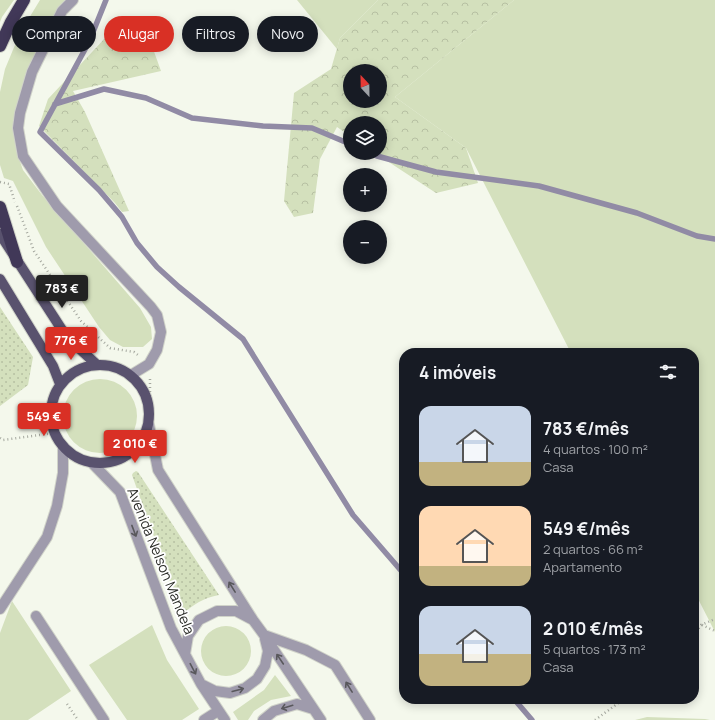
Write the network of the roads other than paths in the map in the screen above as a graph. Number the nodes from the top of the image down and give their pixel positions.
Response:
1 (24, 0) edge
2 (73, 0) edge
3 (0, 46) edge
4 (0, 207) edge
5 (0, 234) edge
6 (18, 262) junction
7 (0, 279) edge
8 (96, 364) junction
9 (131, 375) junction
10 (60, 384) junction
11 (149, 425) junction
12 (63, 447) junction
13 (92, 463) junction
14 (0, 609) edge
15 (36, 616) dead end
16 (253, 620) junction
17 (264, 635) junction
18 (185, 654) junction
19 (201, 684) junction
20 (313, 709) junction
21 (218, 711) junction
22 (104, 720) edge
23 (204, 720) edge
24 (225, 720) edge
25 (263, 720) edge
26 (321, 720) edge
27 (370, 720) edge

1 - 3 highway
2 - 9 lane
4 - 6 highway
5 - 6 main road
6 - 8 main road
7 - 10 main road
8 - 9 main road
8 - 10 main road
9 - 11 main road
10 - 12 main road
11 - 13 main road
16 -> 11 lane, Avenida Nelson Mandela
12 - 13 main road
12 - 14 lane
13 -> 18 lane, Avenida Nelson Mandela
15 - 22 lane
16 - 17 lane, Avenida Nelson Mandela
16 - 18 lane, Avenida Nelson Mandela
19 -> 17 lane, Avenida Nelson Mandela
20 -> 17 lane, Avenida Nelson Mandela
27 -> 17 lane
18 -> 19 lane, Avenida Nelson Mandela
19 - 21 lane, Avenida Nelson Mandela
20 -> 25 lane
20 - 26 lane, Avenida Nelson Mandela
21 - 23 lane
21 - 24 lane, Avenida Nelson Mandela

